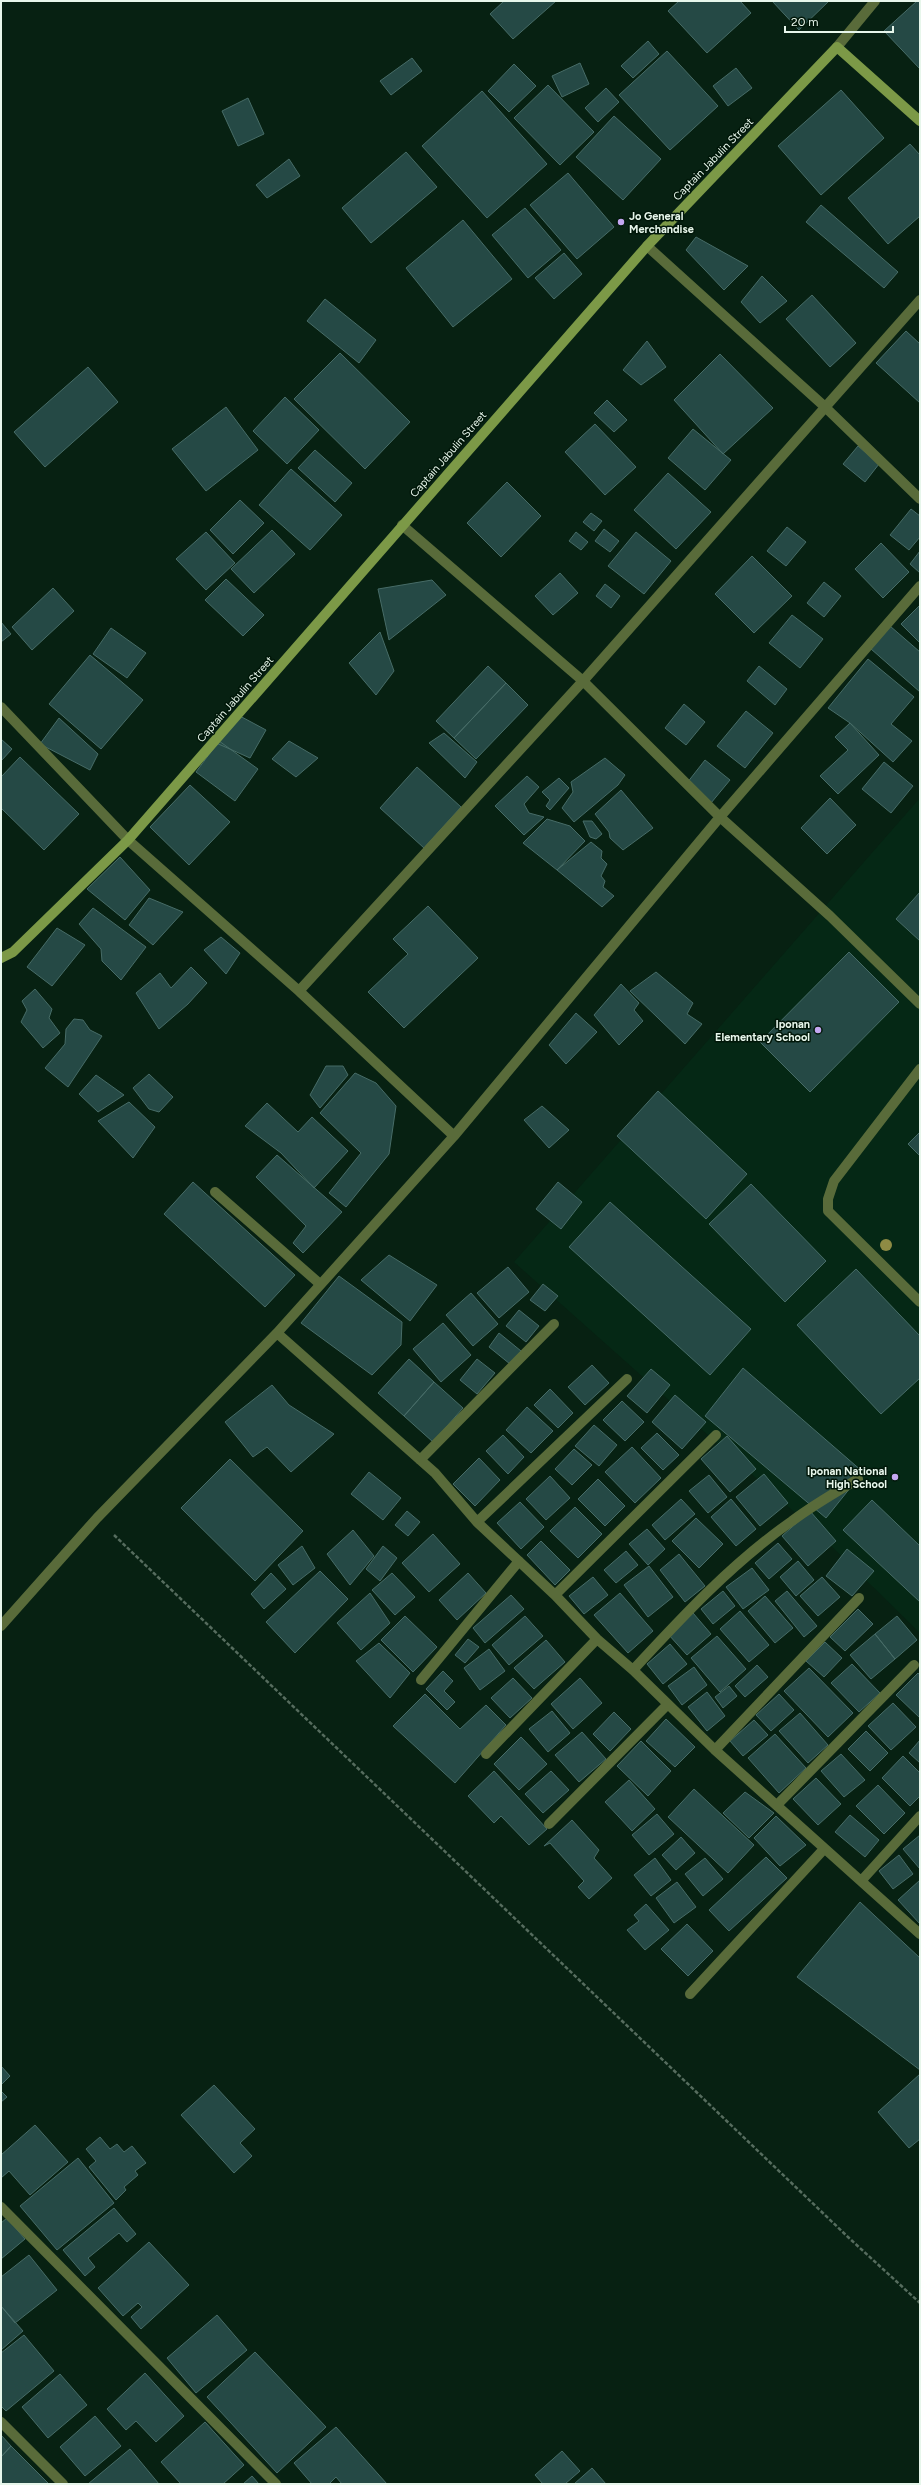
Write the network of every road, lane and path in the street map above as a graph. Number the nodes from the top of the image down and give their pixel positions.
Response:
1 (874, 1) edge
2 (837, 46) junction
3 (920, 121) edge
4 (647, 246) junction
5 (920, 300) edge
6 (824, 406) junction
7 (920, 499) edge
8 (402, 525) junction
9 (920, 586) edge
10 (583, 680) junction
11 (1, 707) edge
12 (720, 817) junction
13 (128, 840) junction
14 (1, 958) edge
15 (299, 991) junction
16 (920, 1004) edge
17 (920, 1069) edge
18 (454, 1136) junction
19 (215, 1192) dead end
20 (320, 1284) junction
21 (920, 1302) edge
22 (554, 1324) dead end
23 (277, 1333) junction
24 (627, 1379) dead end
25 (716, 1435) dead end
26 (420, 1460) junction
27 (858, 1478) dead end
28 (96, 1518) junction
29 (477, 1522) junction
30 (519, 1561) junction
31 (556, 1595) junction
32 (859, 1598) dead end
33 (1, 1625) edge
34 (597, 1639) junction
35 (914, 1665) dead end
36 (632, 1670) junction
37 (421, 1680) dead end
38 (667, 1705) junction
39 (715, 1750) junction
40 (486, 1754) dead end
41 (777, 1805) junction
42 (920, 1816) edge
43 (549, 1824) dead end
44 (824, 1849) junction
45 (862, 1880) junction
46 (920, 1934) edge
47 (690, 1994) dead end
48 (1, 2207) edge
49 (920, 2303) edge
50 (1, 2422) edge
51 (63, 2484) edge
52 (276, 2484) edge

1 - 2 street
2 - 3 street
2 - 4 street, Captain Jabulin Street
4 - 6 street
4 - 8 street, Captain Jabulin Street
5 - 6 street
6 - 7 street
6 - 10 street
8 - 10 street
8 - 13 street, Captain Jabulin Street
9 - 12 street
10 - 12 street
10 - 15 street
11 - 13 street
12 - 16 street
12 - 18 street
13 - 14 street, Captain Jabulin Street
13 - 15 street
15 - 18 street
17 - 21 street
18 - 20 street
19 - 20 street
20 - 23 street
22 - 26 street
23 - 26 street
23 - 28 street
24 - 29 street
25 - 31 street
26 - 29 street
27 - 36 street
28 - 33 street
28 - 49 path
29 - 30 street
30 - 31 street
30 - 37 street
31 - 34 street
32 - 39 street
34 - 36 street
34 - 40 street
35 - 41 street
36 - 38 street
38 - 39 street
38 - 43 street
39 - 41 street
41 - 44 street
42 - 45 street
44 - 45 street
44 - 47 street
45 - 46 street
48 - 52 street
50 - 51 street

